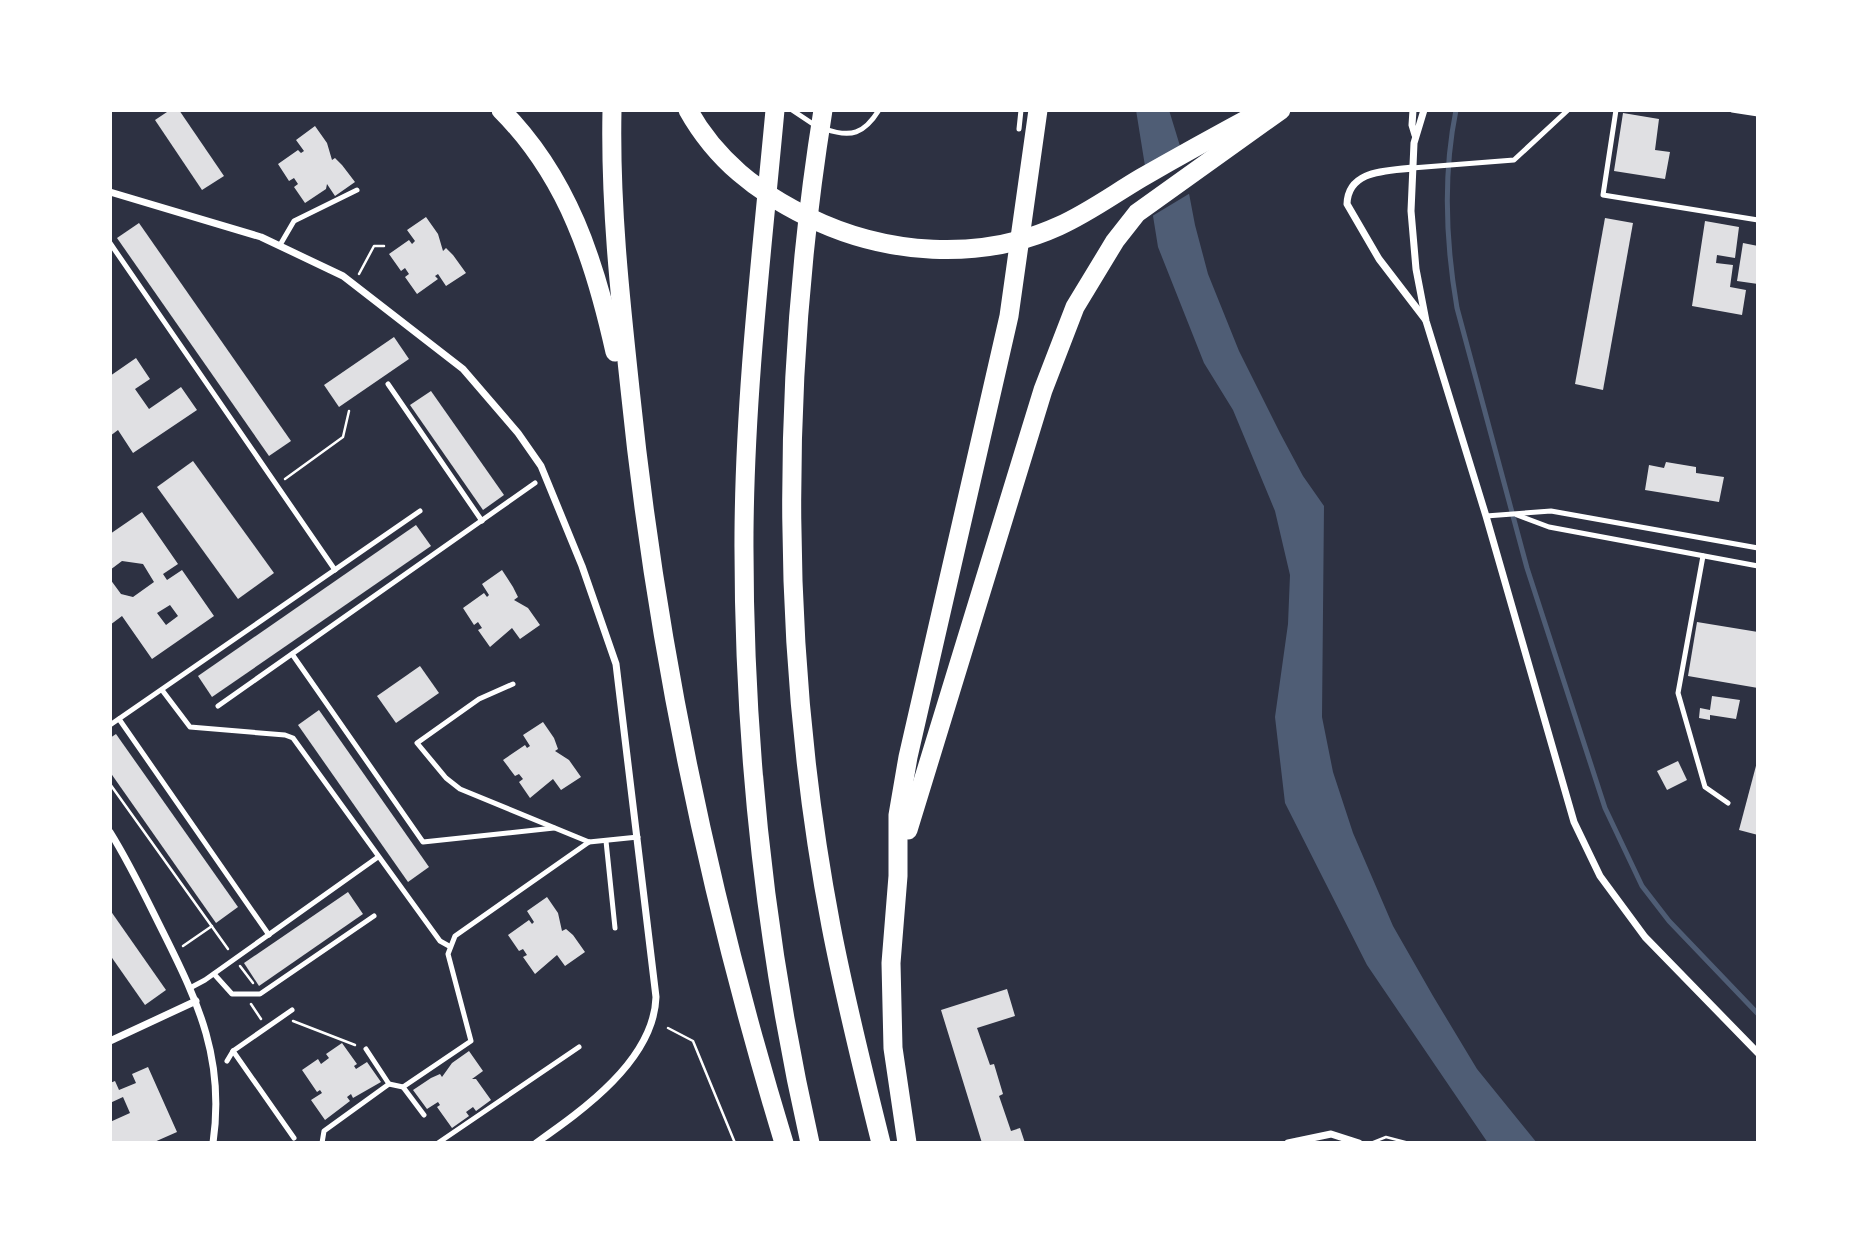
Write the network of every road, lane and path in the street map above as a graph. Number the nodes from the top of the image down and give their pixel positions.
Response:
1 (501, 110) edge
2 (612, 110) edge
3 (688, 110) edge
4 (775, 110) edge
5 (792, 110) edge
6 (823, 110) edge
7 (879, 110) edge
8 (1021, 110) edge
9 (1038, 110) edge
10 (1262, 110) edge
11 (1281, 110) edge
12 (1413, 110) edge
13 (1424, 110) edge
14 (1568, 110) edge
15 (1616, 110) edge
16 (1732, 110) edge
17 (1758, 114) edge
18 (1019, 130) dead end
19 (1415, 135) junction
20 (1412, 168) junction
21 (357, 190) dead end
22 (110, 192) edge
23 (1758, 220) edge
24 (110, 243) edge
25 (280, 245) junction
26 (384, 246) dead end
27 (355, 283) junction
28 (1426, 321) junction
29 (388, 384) dead end
30 (349, 411) dead end
31 (635, 439) junction
32 (536, 483) dead end
33 (276, 485) junction
34 (420, 511) dead end
35 (1514, 513) junction
36 (1486, 516) junction
37 (481, 521) junction
38 (1758, 548) edge
39 (1703, 556) junction
40 (1758, 566) edge
41 (335, 570) junction
42 (292, 654) junction
43 (513, 684) dead end
44 (162, 690) junction
45 (218, 706) dead end
46 (119, 719) junction
47 (110, 725) edge
48 (110, 784) edge
49 (1728, 803) dead end
50 (557, 828) junction
51 (110, 832) edge
52 (638, 837) junction
53 (606, 841) junction
54 (589, 842) junction
55 (378, 856) junction
56 (898, 876) junction
57 (374, 916) dead end
58 (212, 926) junction
59 (615, 928) dead end
60 (269, 934) junction
61 (449, 946) junction
62 (173, 953) junction
63 (235, 958) junction
64 (214, 974) junction
65 (190, 988) junction
66 (260, 994) junction
67 (196, 1001) junction
68 (292, 1010) dead end
69 (302, 1024) dead end
70 (668, 1028) dead end
71 (110, 1041) edge
72 (579, 1047) dead end
73 (366, 1049) joint
74 (233, 1051) junction
75 (1758, 1053) edge
76 (227, 1060) dead end
77 (389, 1084) junction
78 (403, 1087) junction
79 (424, 1115) dead end
80 (294, 1138) dead end
81 (1395, 1140) edge
82 (213, 1143) edge
83 (323, 1143) edge
84 (438, 1143) edge
85 (536, 1143) edge
86 (735, 1143) edge
87 (784, 1143) edge
88 (810, 1143) edge
89 (881, 1143) edge
90 (907, 1143) edge
91 (1288, 1143) edge
92 (1359, 1143) edge
93 (1371, 1143) edge
94 (1409, 1143) edge

1 - 31 highway
2 - 31 highway
3 - 10 highway
4 - 88 highway
5 - 7 lane
6 - 89 highway
8 - 18 lane
9 - 56 highway
11 - 56 highway
12 - 19 street
13 - 19 street
14 - 20 lane
15 - 23 lane
16 - 17 lane
19 - 20 street
20 - 28 street
20 - 28 street
21 - 25 lane
22 - 25 street
24 - 33 lane
25 - 27 street
26 - 27 path
27 - 52 street
28 - 36 street
29 - 37 lane
30 - 33 path
31 - 87 highway
32 - 37 lane
33 - 41 lane
34 - 41 lane
35 - 36 lane
35 - 38 lane
35 - 39 lane
36 - 75 street
37 - 42 lane
39 - 40 lane
39 - 49 lane
41 - 44 lane
42 - 45 lane
42 - 50 lane
43 - 50 lane
44 - 46 lane
44 - 55 lane
46 - 47 lane
46 - 60 lane
48 - 58 path
50 - 54 lane
51 - 62 street
52 - 53 lane
52 - 85 street
53 - 54 lane
53 - 59 lane
54 - 61 lane
55 - 60 lane
55 - 61 lane
56 - 90 highway
57 - 66 lane
58 - 62 path
58 - 63 path
60 - 63 lane
61 - 78 lane
62 - 65 street
63 - 64 lane
63 - 66 path
64 - 65 lane
64 - 66 lane
65 - 67 street
67 - 71 street
67 - 82 street
68 - 74 lane
69 - 73 path
70 - 86 path
72 - 84 lane
73 - 77 lane
74 - 76 lane
74 - 80 lane
77 - 78 lane
77 - 83 lane
78 - 79 lane
81 - 93 path
81 - 94 path
91 - 92 street

